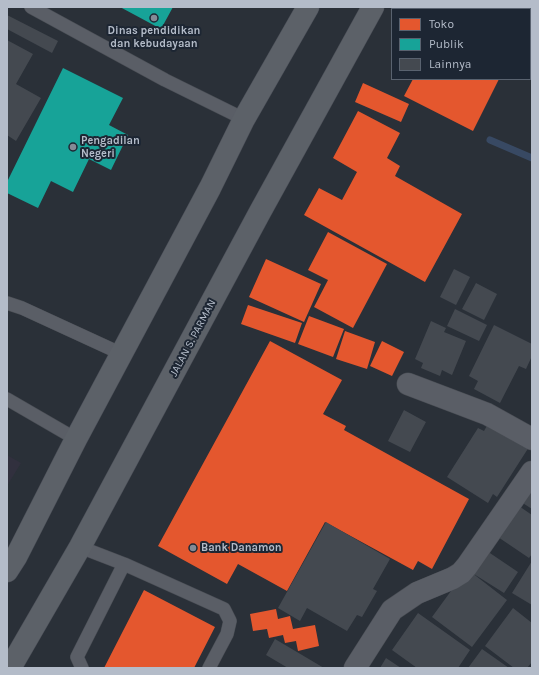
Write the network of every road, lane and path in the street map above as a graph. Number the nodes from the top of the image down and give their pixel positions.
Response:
1 (31, 7) edge
2 (308, 7) edge
3 (373, 7) edge
4 (244, 119) junction
5 (7, 303) edge
6 (122, 354) junction
7 (408, 384) dead end
8 (7, 399) edge
9 (76, 439) junction
10 (532, 439) edge
11 (532, 472) edge
12 (80, 547) junction
13 (124, 564) junction
14 (8, 567) edge
15 (10, 668) edge
16 (82, 668) edge
17 (209, 668) edge
18 (355, 668) edge

1 - 4 lane
2 - 4 main road
3 - 12 main road, JALAN S. PARMAN
4 - 6 main road
5 - 6 lane
6 - 9 main road
7 - 10 street
8 - 9 lane
9 - 14 main road
11 - 18 street
12 - 13 lane
12 - 15 main road, JALAN S. PARMAN
13 - 16 lane
13 - 17 lane

